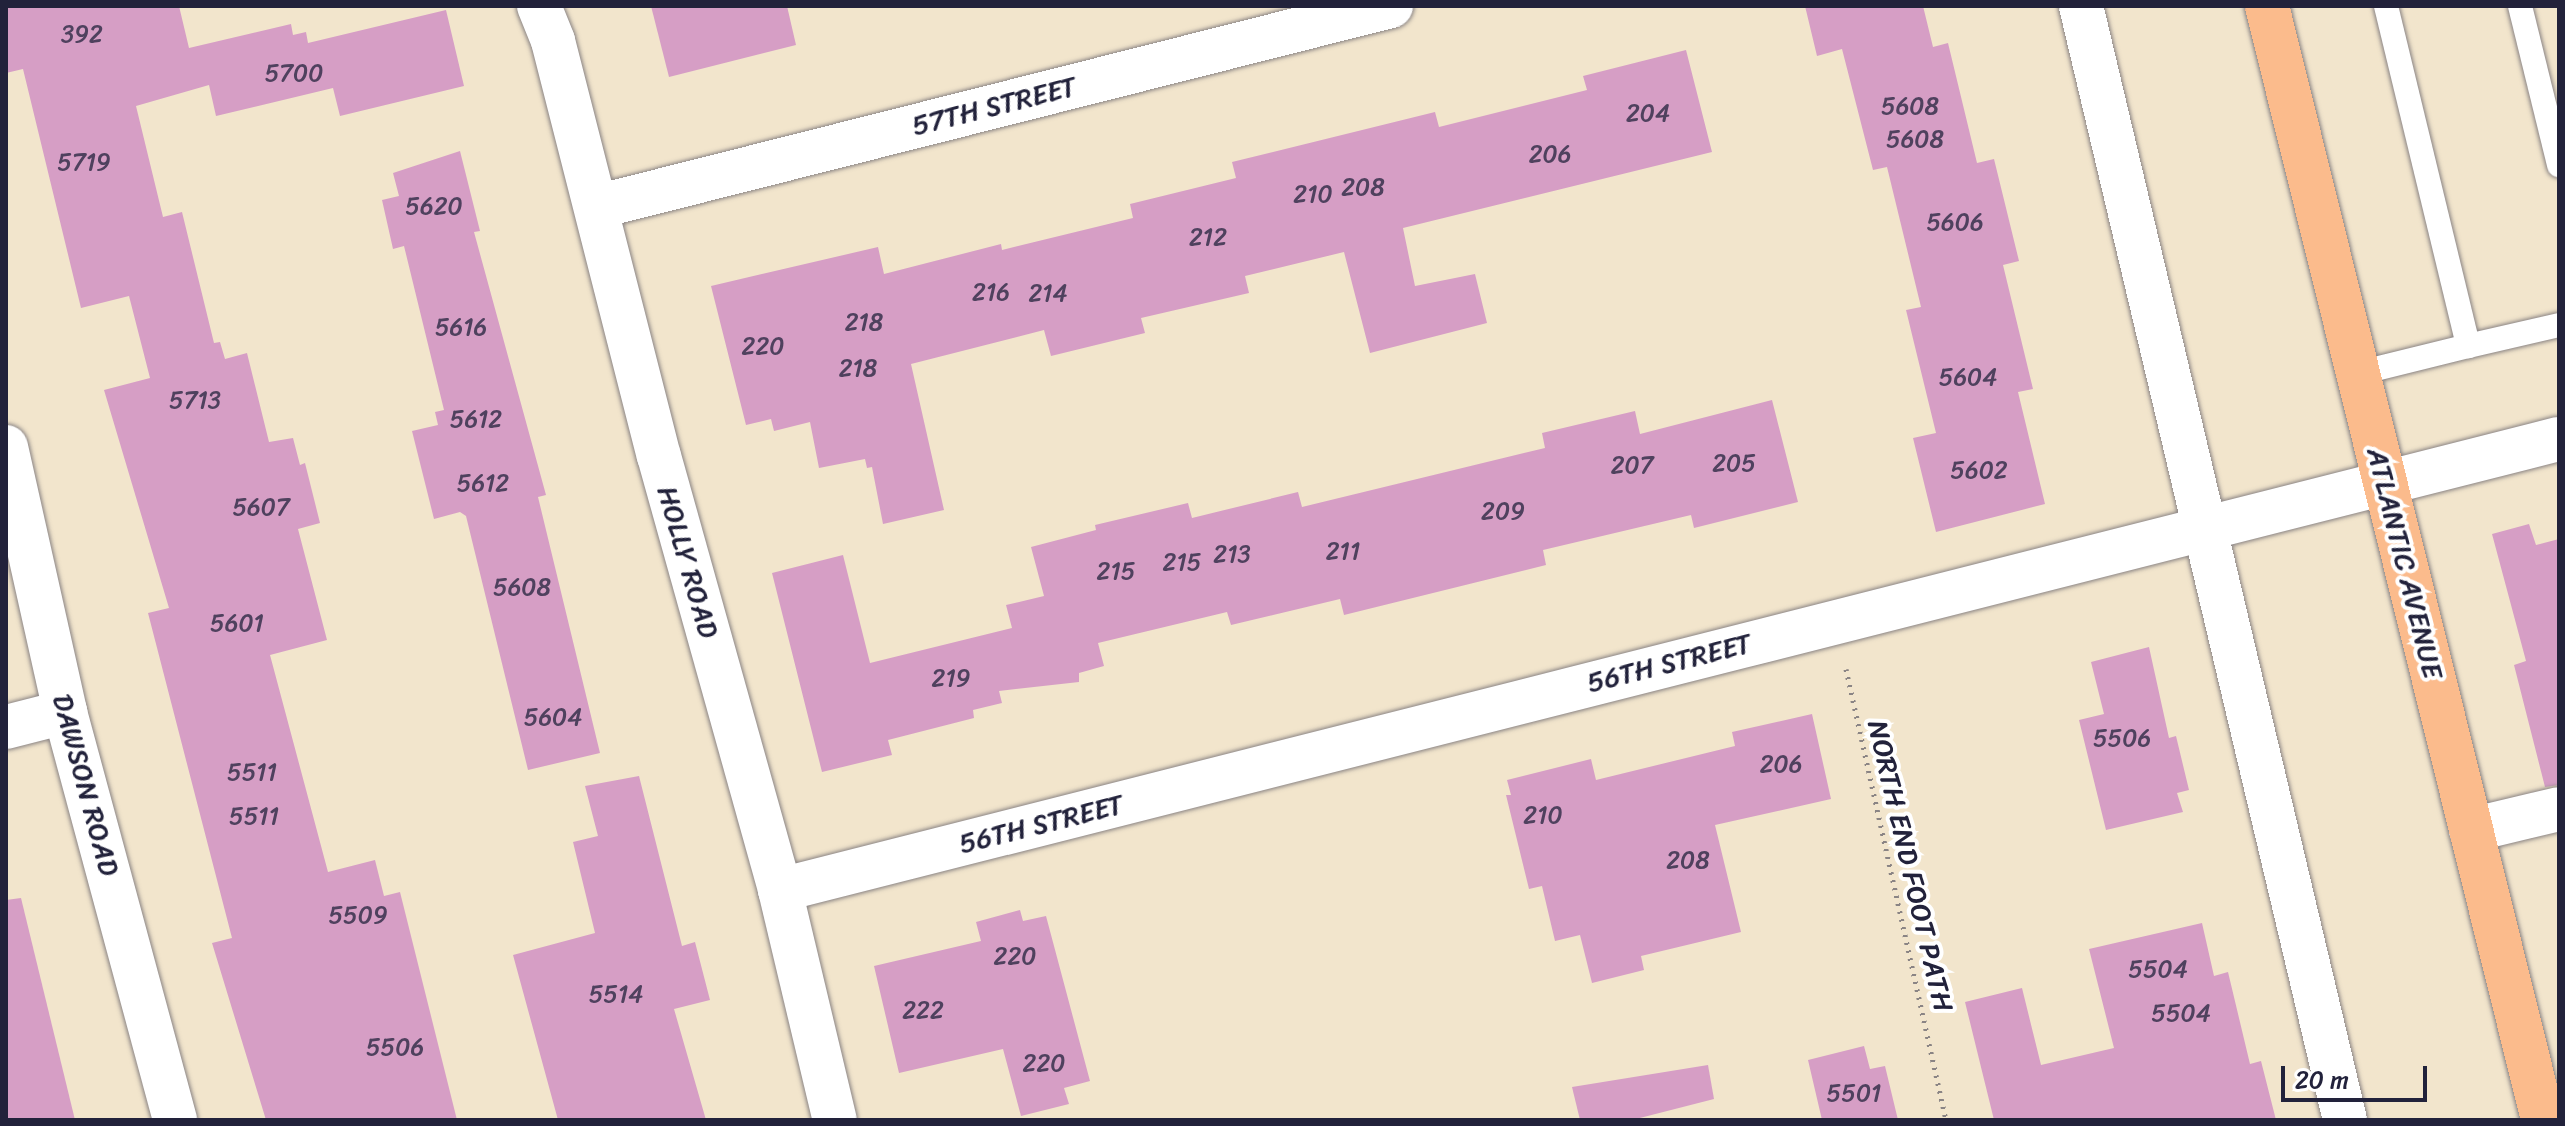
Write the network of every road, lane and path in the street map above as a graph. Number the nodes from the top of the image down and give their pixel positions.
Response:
1 (539, 6) edge
2 (1391, 6) edge
3 (2081, 6) edge
4 (2267, 6) edge
5 (2386, 6) edge
6 (2520, 6) edge
7 (2559, 165) edge
8 (596, 207) junction
9 (2559, 325) edge
10 (2468, 346) junction
11 (2359, 373) junction
12 (2559, 439) edge
13 (6, 447) edge
14 (2385, 483) junction
15 (2202, 527) junction
16 (1835, 621) junction
17 (65, 712) junction
18 (6, 727) edge
19 (2559, 809) edge
20 (2471, 830) junction
21 (780, 890) junction
22 (175, 1120) edge
23 (835, 1120) edge
24 (1946, 1120) edge
25 (2345, 1120) edge
26 (2543, 1120) edge

1 - 8 street, HOLLY ROAD
2 - 8 street, 57TH STREET
3 - 15 street
4 - 11 highway, ATLANTIC AVENUE
5 - 10 lane
6 - 7 lane
8 - 21 street, HOLLY ROAD
9 - 10 lane
10 - 11 lane
11 - 14 highway, ATLANTIC AVENUE
12 - 14 street, 56TH STREET
13 - 17 street, DAWSON ROAD
14 - 15 street, 56TH STREET
14 - 20 highway, ATLANTIC AVENUE
15 - 16 street, 56TH STREET
15 - 25 street
16 - 21 street, 56TH STREET
16 - 24 path, NORTH END FOOT PATH
17 - 18 street
17 - 22 street, DAWSON ROAD
19 - 20 street
20 - 26 highway, ATLANTIC AVENUE
21 - 23 street, HOLLY ROAD

